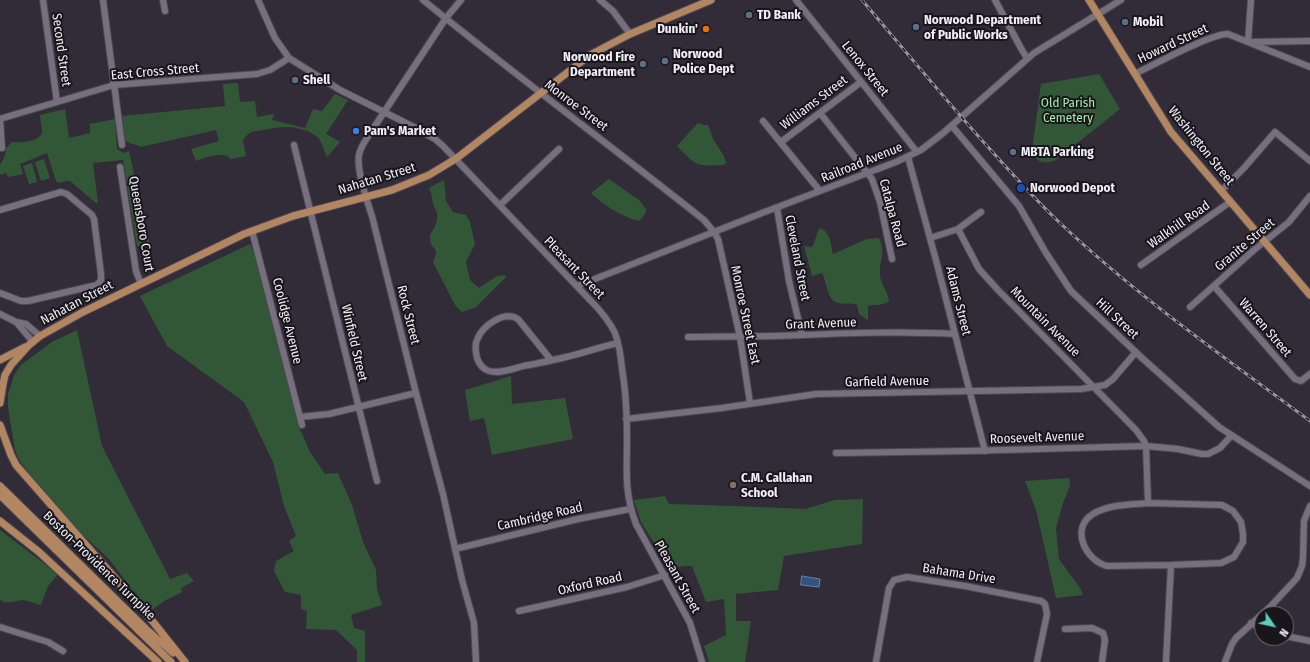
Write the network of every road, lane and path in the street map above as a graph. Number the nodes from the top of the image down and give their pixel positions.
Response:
1 (43, 0) edge
2 (103, 0) edge
3 (164, 0) edge
4 (258, 0) edge
5 (423, 0) edge
6 (461, 0) edge
7 (600, 0) edge
8 (711, 0) edge
9 (796, 0) edge
10 (995, 0) edge
11 (1089, 0) edge
12 (1121, 0) edge
13 (1251, 0) edge
14 (165, 11) dead end
15 (1097, 14) junction
16 (446, 18) junction
17 (630, 34) junction
18 (1310, 41) edge
19 (1248, 42) junction
20 (289, 58) junction
21 (1027, 58) junction
22 (1310, 67) edge
23 (1135, 74) junction
24 (861, 82) junction
25 (114, 85) junction
26 (540, 93) junction
27 (57, 102) junction
28 (384, 112) junction
29 (820, 113) junction
30 (0, 119) edge
31 (763, 121) dead end
32 (952, 126) junction
33 (781, 142) junction
34 (122, 145) dead end
35 (294, 145) dead end
36 (2, 148) dead end
37 (558, 149) dead end
38 (917, 152) junction
39 (908, 157) junction
40 (457, 158) junction
41 (1310, 161) edge
42 (120, 167) dead end
43 (869, 173) junction
44 (820, 191) junction
45 (1221, 191) junction
46 (1310, 196) edge
47 (366, 197) junction
48 (1230, 202) junction
49 (500, 205) junction
50 (777, 208) junction
51 (0, 210) edge
52 (310, 211) junction
53 (981, 212) dead end
54 (958, 229) junction
55 (252, 231) junction
56 (714, 232) junction
57 (930, 238) junction
58 (1264, 242) junction
59 (892, 259) dead end
60 (1141, 265) dead end
61 (141, 284) junction
62 (577, 286) junction
63 (1214, 286) junction
64 (0, 293) edge
65 (1310, 295) edge
66 (1190, 307) dead end
67 (0, 314) edge
68 (16, 322) junction
69 (955, 334) junction
70 (802, 335) junction
71 (40, 336) junction
72 (688, 337) dead end
73 (740, 337) junction
74 (31, 343) junction
75 (618, 343) junction
76 (1136, 352) junction
77 (0, 360) edge
78 (551, 360) junction
79 (1310, 374) edge
80 (1094, 388) junction
81 (970, 391) junction
82 (416, 393) junction
83 (0, 403) edge
84 (750, 403) junction
85 (358, 408) junction
86 (300, 417) junction
87 (626, 419) junction
88 (0, 424) edge
89 (302, 425) dead end
90 (1231, 436) junction
91 (0, 440) edge
92 (1146, 446) junction
93 (985, 451) junction
94 (836, 452) dead end
95 (377, 481) dead end
96 (0, 486) edge
97 (1310, 486) edge
98 (0, 495) edge
99 (1148, 504) junction
100 (1310, 506) edge
101 (630, 509) junction
102 (0, 521) edge
103 (455, 549) junction
104 (1303, 558) junction
105 (1310, 561) edge
106 (1171, 565) junction
107 (665, 575) junction
108 (519, 611) dead end
109 (1252, 623) joint
110 (0, 627) edge
111 (1065, 629) dead end
112 (1294, 638) edge
113 (1310, 642) edge
114 (63, 651) dead end
115 (158, 662) edge
116 (171, 662) edge
117 (184, 662) edge
118 (476, 662) edge
119 (702, 662) edge
120 (876, 662) edge
121 (1037, 662) edge
122 (1102, 662) edge
123 (1166, 662) edge
124 (1225, 662) edge

1 - 27 street, Second Street
2 - 25 street
3 - 14 street
4 - 20 street, Pleasant Street
5 - 16 street, Monroe Street
6 - 16 street, Rock Street
7 - 17 street
8 - 17 main road, Nahatan Street
9 - 24 street, Lenox Street
10 - 21 street
11 - 15 main road, Washington Street
12 - 15 street, Railroad Avenue
13 - 19 street
15 - 21 street, Railroad Avenue
15 - 23 main road, Washington Street
16 - 26 street, Monroe Street
16 - 28 street, Rock Street
17 - 26 main road, Nahatan Street
18 - 19 street
19 - 22 street, Howard Street
19 - 23 street, Howard Street
20 - 25 street, East Cross Street
20 - 28 street, Pleasant Street
21 - 32 street, Railroad Avenue
23 - 45 main road, Washington Street
24 - 29 street, Williams Street
24 - 38 street, Lenox Street
25 - 27 street, East Cross Street
25 - 34 street
26 - 40 main road, Nahatan Street
26 - 56 street, Monroe Street
27 - 30 street, East Cross Street
28 - 40 street, Pleasant Street
28 - 47 street, Rock Street
29 - 33 street, Williams Street
29 - 43 street, Catalpa Road
30 - 36 street
31 - 33 street
32 - 38 street, Railroad Avenue
32 - 76 street, Hill Street
33 - 44 street
35 - 52 street, Winfield Street
37 - 49 street
38 - 39 street, Railroad Avenue
39 - 43 street, Railroad Avenue
39 - 57 street, Adams Street
40 - 47 main road, Nahatan Street
40 - 49 street, Pleasant Street
41 - 45 street
42 - 61 street, Queensboro Court
43 - 44 street, Railroad Avenue
43 - 59 street, Catalpa Road
44 - 50 street, Railroad Avenue
45 - 48 main road, Washington Street
46 - 58 street, Granite Street
47 - 52 main road, Nahatan Street
47 - 82 street, Rock Street
48 - 58 main road, Washington Street
48 - 60 street, Walkhill Road
49 - 62 street, Pleasant Street
50 - 56 street, Railroad Avenue
50 - 70 street, Cleveland Street
51 - 64 street
52 - 55 main road, Nahatan Street
52 - 85 street, Winfield Street
53 - 54 street
54 - 57 street
54 - 80 street, Mountain Avenue
55 - 61 main road, Nahatan Street
55 - 86 street, Coolidge Avenue
56 - 62 street, Railroad Avenue
56 - 73 street, Monroe Street East
57 - 69 street, Adams Street
58 - 63 street, Granite Street
58 - 65 main road, Washington Street
61 - 71 main road, Nahatan Street
62 - 75 street, Pleasant Street
63 - 66 street, Granite Street
63 - 79 street, Warren Street
67 - 68 street
68 - 71 street
68 - 74 street
69 - 70 street, Grant Avenue
69 - 81 street, Adams Street
70 - 73 street, Grant Avenue
71 - 74 main road, Nahatan Street
72 - 73 street, Grant Avenue
73 - 84 street, Monroe Street East
74 - 77 main road, Nahatan Street
74 - 83 main road, Nahatan Street
75 - 78 street
75 - 87 street, Pleasant Street
76 - 80 street, Garfield Avenue
76 - 90 street, Hill Street
78 - 78 street
80 - 81 street, Garfield Avenue
80 - 92 street, Mountain Avenue
81 - 84 street, Garfield Avenue
81 - 93 street, Adams Street
82 - 85 street
82 - 103 street, Rock Street
84 - 87 street, Garfield Avenue
85 - 86 street
85 - 95 street, Winfield Street
86 - 89 street, Coolidge Avenue
87 - 101 street, Pleasant Street
88 - 91 main road
88 - 117 main road
90 - 92 street, Roosevelt Avenue
90 - 97 street, Hill Street
92 - 93 street, Roosevelt Avenue
92 - 99 street
93 - 94 street, Roosevelt Avenue
96 - 117 main road, Boston-Providence Turnpike
98 - 116 main road, Boston-Providence Turnpike
99 - 106 street
99 - 106 street
100 - 104 street
101 - 103 street, Cambridge Road
101 - 107 street, Pleasant Street
102 - 115 main road
103 - 118 street, Rock Street
104 - 105 street
104 - 109 street
106 - 123 street
107 - 108 street, Oxford Road
107 - 119 street, Pleasant Street
109 - 124 street
110 - 114 street
111 - 122 street
112 - 113 street
120 - 121 street, Bahama Drive

